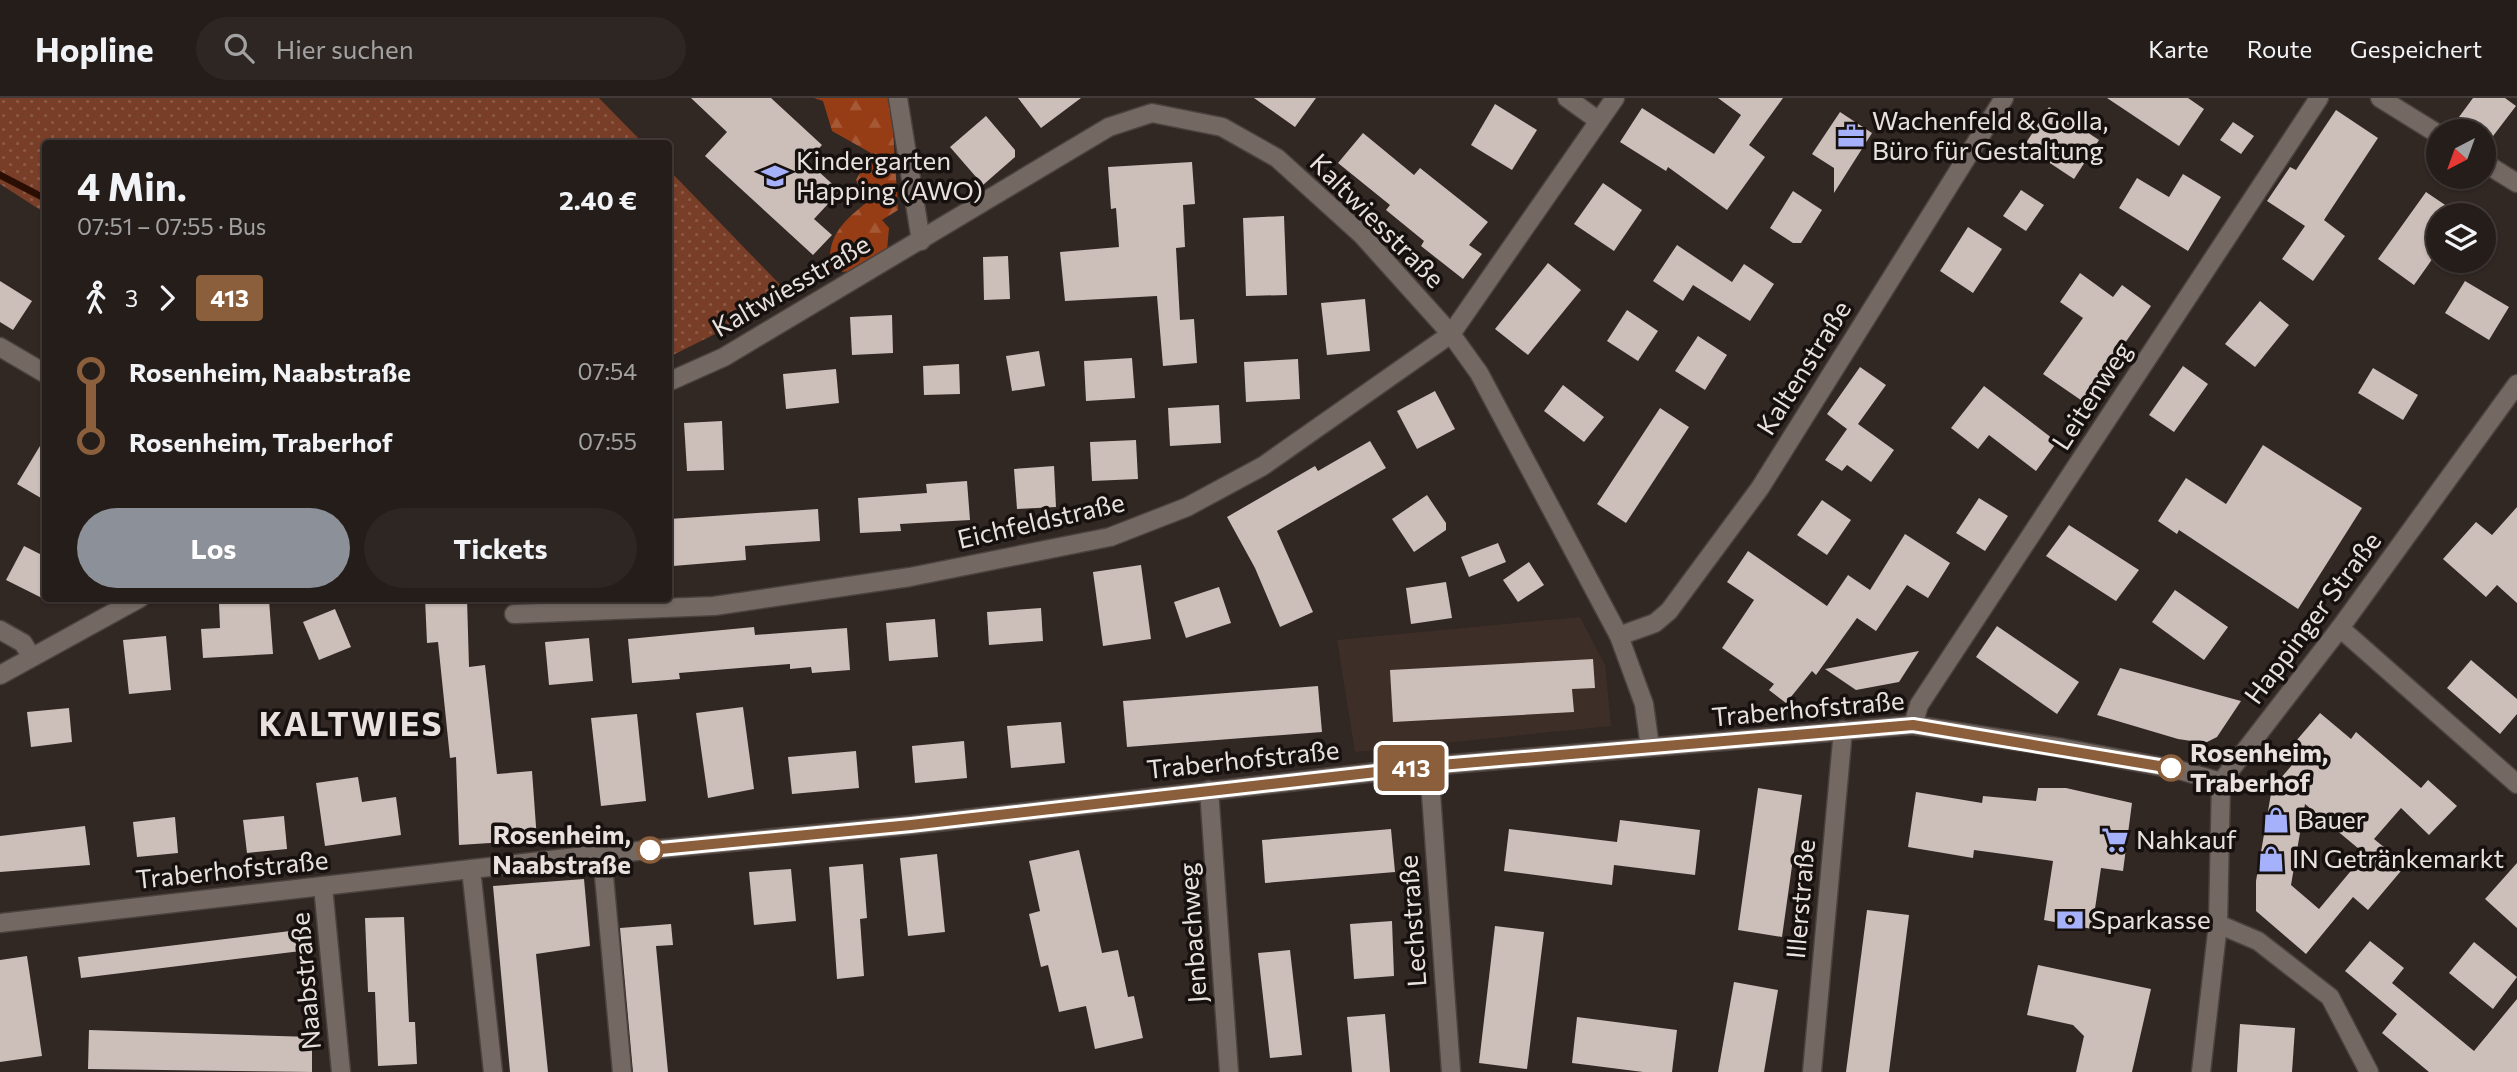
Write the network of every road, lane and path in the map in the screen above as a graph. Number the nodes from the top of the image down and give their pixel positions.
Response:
1 (898, 98) edge
2 (1567, 98) edge
3 (1615, 98) edge
4 (2004, 98) edge
5 (2319, 98) edge
6 (2381, 98) edge
7 (1599, 121) junction
8 (2426, 126) edge
9 (2496, 170) edge
10 (2517, 183) edge
11 (921, 241) junction
12 (1451, 334) junction
13 (0, 347) edge
14 (42, 372) edge
15 (672, 380) edge
16 (2514, 396) edge
17 (132, 602) edge
18 (514, 614) dead end
19 (2340, 628) junction
20 (0, 630) edge
21 (1619, 636) junction
22 (31, 656) junction
23 (0, 675) edge
24 (1913, 725) junction
25 (1843, 730) junction
26 (1650, 747) junction
27 (1429, 766) junction
28 (2221, 782) junction
29 (2517, 784) edge
30 (1209, 790) junction
31 (602, 854) junction
32 (471, 869) junction
33 (323, 886) junction
34 (0, 923) edge
35 (2218, 924) junction
36 (341, 1072) edge
37 (493, 1072) edge
38 (622, 1072) edge
39 (1230, 1072) edge
40 (1451, 1072) edge
41 (1812, 1072) edge
42 (2201, 1072) edge
43 (2369, 1072) edge

1 - 11 street
2 - 7 street
3 - 7 street, Eichfeldstraße
4 - 21 street, Kaltenstraße
5 - 24 street, Leitenweg
6 - 8 street
7 - 12 street, Eichfeldstraße
9 - 10 street
11 - 12 street, Kaltwiesstraße
11 - 15 street, Kaltwiesstraße
12 - 18 street, Eichfeldstraße
12 - 21 street, Kaltwiesstraße
13 - 14 street
16 - 19 street, Happinger Straße
17 - 22 street
19 - 28 street, Happinger Straße
19 - 29 street
20 - 22 street
21 - 26 street, Kaltwiesstraße
22 - 23 street
24 - 25 street, Traberhofstraße
24 - 28 street, Traberhofstraße
25 - 26 street, Traberhofstraße
25 - 41 street, Illerstraße
26 - 27 street, Traberhofstraße
27 - 30 street, Traberhofstraße
27 - 40 street, Lechstraße
28 - 35 street
30 - 31 street, Traberhofstraße
30 - 39 street, Jenbachweg
31 - 32 street, Traberhofstraße
31 - 38 street
32 - 33 street, Traberhofstraße
32 - 37 street
33 - 34 street, Traberhofstraße
33 - 36 street, Naabstraße
35 - 42 street
35 - 43 street

